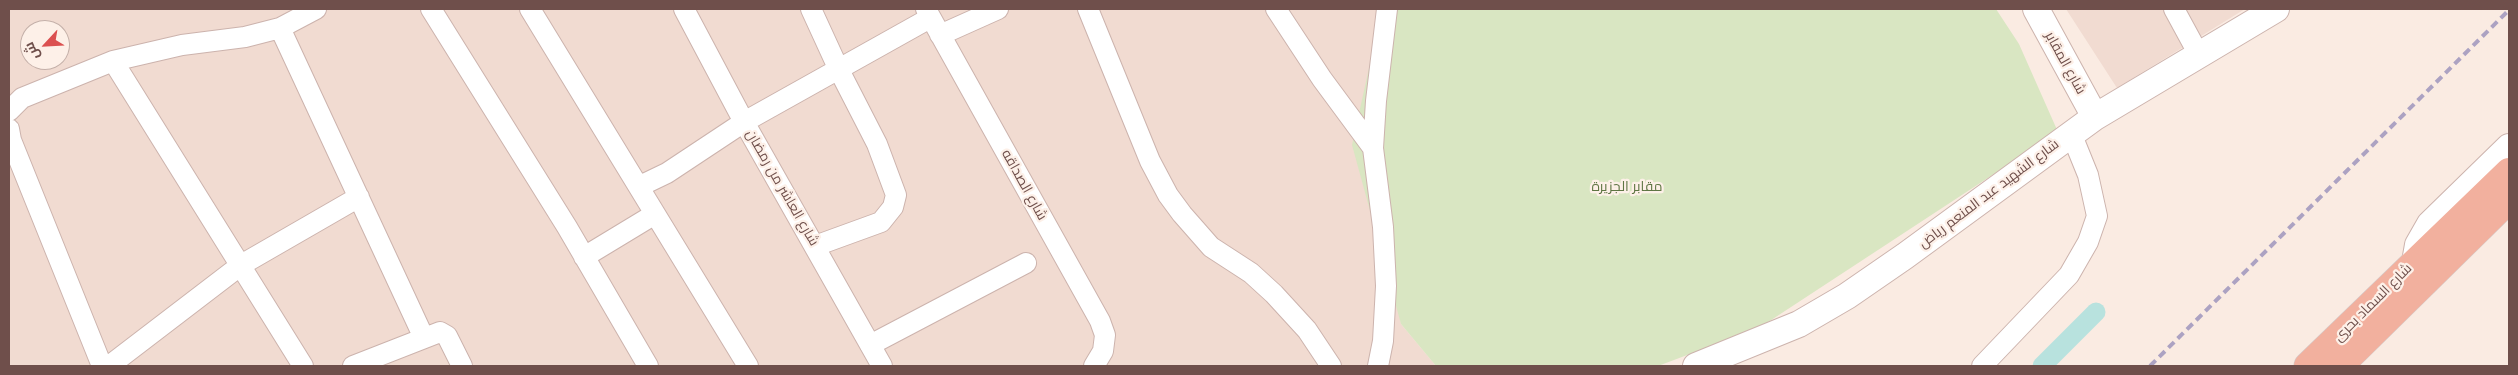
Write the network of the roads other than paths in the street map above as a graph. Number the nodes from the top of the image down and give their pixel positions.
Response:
1 (316, 9) edge
2 (431, 9) edge
3 (530, 9) edge
4 (684, 9) edge
5 (811, 9) edge
6 (998, 9) edge
7 (1088, 9) edge
8 (1276, 9) edge
9 (1387, 9) edge
10 (2036, 9) edge
11 (2174, 9) edge
12 (2271, 10) edge
13 (932, 21) edge
14 (280, 28) junction
15 (2200, 55) junction
16 (113, 61) junction
17 (839, 70) junction
18 (9, 112) edge
19 (2094, 116) junction
20 (744, 122) junction
21 (9, 129) edge
22 (2071, 133) junction
23 (2509, 147) edge
24 (1373, 148) junction
25 (2509, 172) edge
26 (640, 186) junction
27 (359, 197) junction
28 (2509, 199) edge
29 (655, 214) junction
30 (2509, 217) edge
31 (2473, 234) junction
32 (815, 246) junction
33 (584, 257) junction
34 (2415, 262) junction
35 (1026, 263) dead end
36 (241, 265) junction
37 (424, 338) junction
38 (870, 345) junction
39 (1095, 365) edge
40 (102, 366) edge
41 (109, 366) edge
42 (303, 366) edge
43 (353, 366) edge
44 (462, 366) edge
45 (648, 366) edge
46 (748, 366) edge
47 (882, 366) edge
48 (1331, 366) edge
49 (1378, 366) edge
50 (1696, 366) edge
51 (1982, 366) edge
52 (2308, 366) edge
53 (2339, 366) edge

1 - 14 street
2 - 33 street
3 - 26 street
4 - 20 street, شارع العاشر من رمضان
5 - 17 street
6 - 13 street
7 - 48 street
8 - 24 street
9 - 24 street
10 - 19 street, شارع المقابر
11 - 15 street
12 - 15 street, شارع الشهيد عبد المنعم رياض
13 - 17 street
13 - 39 street, شارع الصداقه
14 - 16 street
14 - 27 street
15 - 19 street, شارع الشهيد عبد المنعم رياض
16 - 18 street
16 - 36 street
17 - 20 street
17 - 32 street
19 - 22 street, شارع الشهيد عبد المنعم رياض
20 - 26 street
20 - 32 street, شارع العاشر من رمضان
21 - 40 street
22 - 50 street, شارع الشهيد عبد المنعم رياض
22 - 51 street
23 - 34 street, شارع السماد بحرى
24 - 49 street
25 - 34 highway
26 - 29 street
27 - 36 street
27 - 37 street
28 - 31 highway
29 - 33 street
29 - 46 street
30 - 31 street, شارع السماد بحرى
31 - 53 highway, شارع السماد بحرى
32 - 38 street, شارع العاشر من رمضان
33 - 45 street
34 - 52 highway, شارع السماد بحرى
35 - 38 street
36 - 41 street
36 - 42 street
37 - 43 street
37 - 44 street
38 - 47 street, شارع العاشر من رمضان

